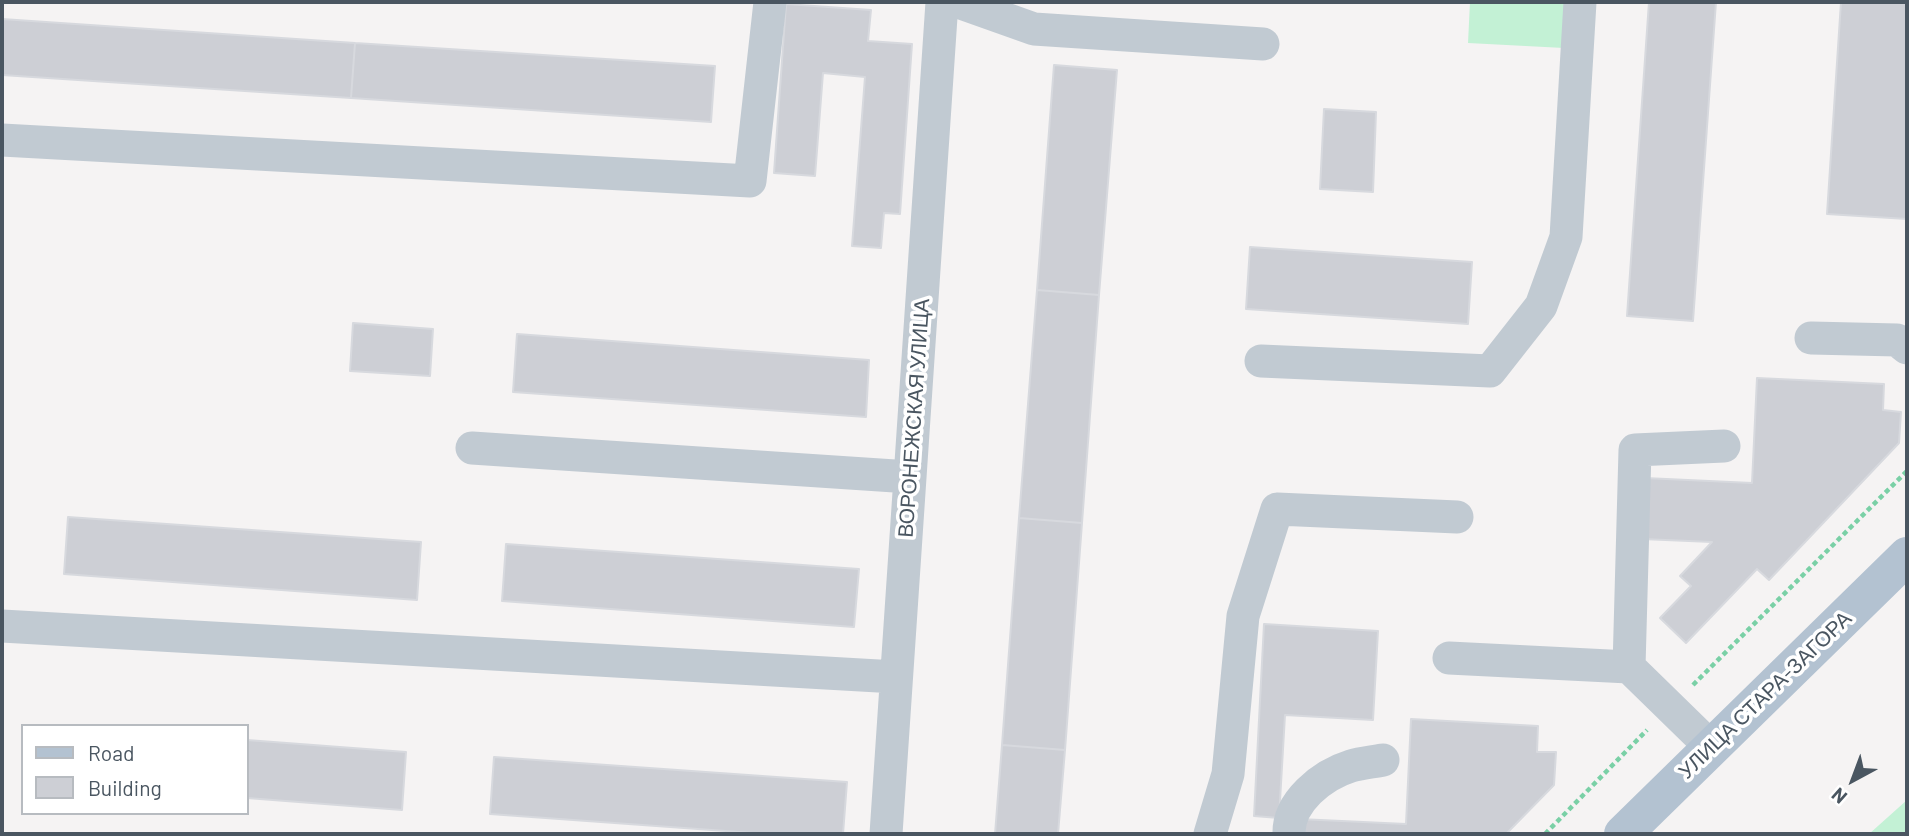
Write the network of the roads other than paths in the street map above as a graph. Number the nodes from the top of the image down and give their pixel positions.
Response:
1 (770, 2) edge
2 (942, 2) edge
3 (958, 2) edge
4 (1580, 2) edge
5 (1262, 44) dead end
6 (2, 140) edge
7 (1811, 338) dead end
8 (1907, 348) edge
9 (1261, 361) dead end
10 (1724, 446) dead end
11 (472, 448) dead end
12 (910, 477) junction
13 (1457, 517) dead end
14 (1907, 556) edge
15 (2, 626) edge
16 (1449, 658) dead end
17 (1629, 667) junction
18 (896, 677) junction
19 (1712, 748) junction
20 (1383, 760) dead end
21 (886, 834) edge
22 (1210, 834) edge
23 (1289, 834) edge
24 (1623, 834) edge

1 - 6 street
2 - 12 street, ВОРОНЕЖСКАЯ УЛИЦА
3 - 5 street
4 - 9 street
7 - 8 street
10 - 17 street
11 - 12 street
12 - 18 street, ВОРОНЕЖСКАЯ УЛИЦА
13 - 22 street
14 - 19 main road, УЛИЦА СТАРА-ЗАГОРА
15 - 18 street
16 - 17 street
17 - 19 street
18 - 21 street, ВОРОНЕЖСКАЯ УЛИЦА
19 - 24 main road, УЛИЦА СТАРА-ЗАГОРА
20 - 23 street

